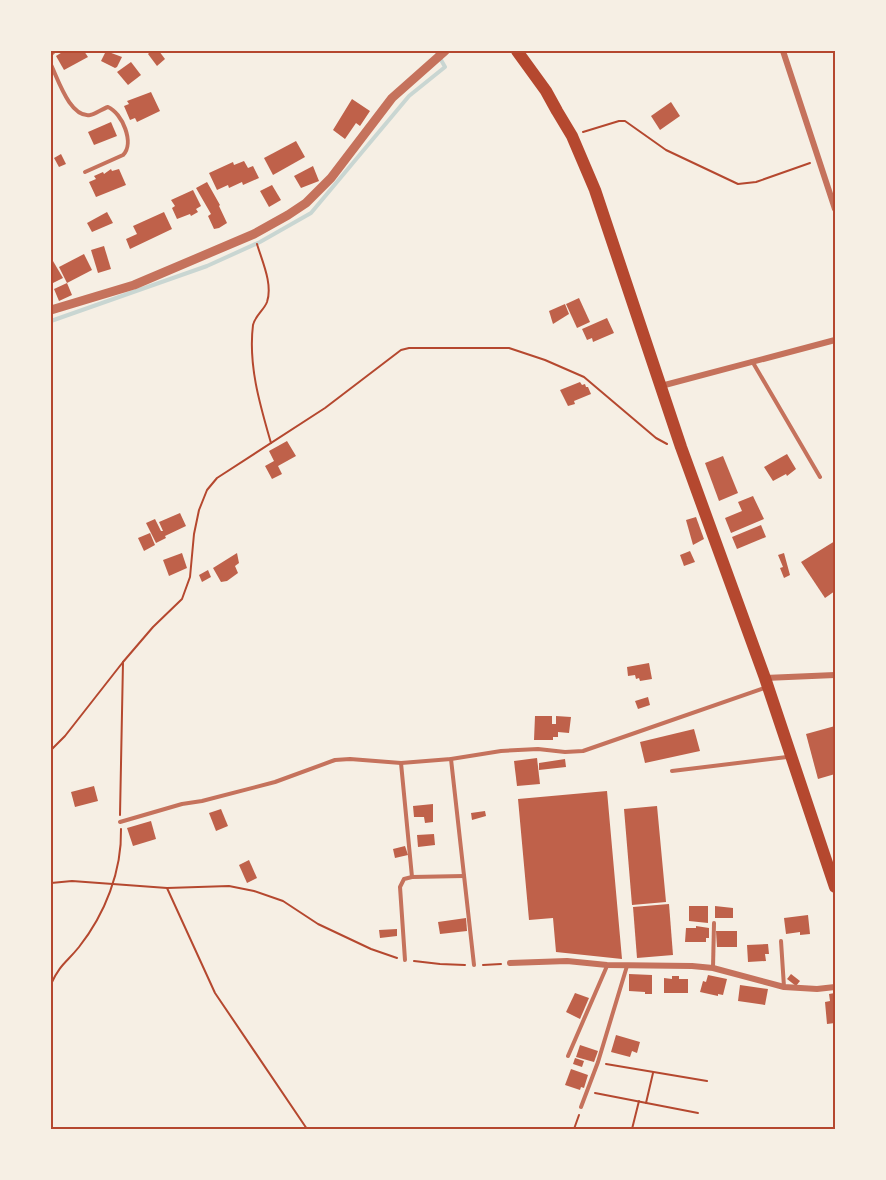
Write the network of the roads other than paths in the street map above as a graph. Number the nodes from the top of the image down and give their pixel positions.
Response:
1 (445, 51) edge
2 (517, 51) edge
3 (783, 51) edge
4 (51, 65) edge
5 (85, 172) dead end
6 (835, 209) edge
7 (51, 310) edge
8 (835, 340) edge
9 (752, 361) junction
10 (661, 386) junction
11 (820, 477) dead end
12 (835, 675) edge
13 (766, 683) junction
14 (792, 756) junction
15 (451, 759) junction
16 (400, 763) junction
17 (672, 771) dead end
18 (120, 822) road end
19 (464, 876) junction
20 (412, 877) junction
21 (835, 887) edge
22 (714, 922) dead end
23 (781, 941) dead end
24 (405, 960) road end
25 (510, 963) road end
26 (474, 965) road end
27 (607, 965) junction
28 (627, 965) junction
29 (713, 968) junction
30 (784, 987) junction
31 (835, 987) edge
32 (568, 1056) dead end
33 (581, 1107) road end

1 - 7 street
2 - 10 highway
3 - 6 street
4 - 5 lane
8 - 9 street
9 - 10 street
9 - 11 lane
10 - 13 highway
12 - 13 street
13 - 14 highway
13 - 15 lane
14 - 17 lane
14 - 21 highway
15 - 16 lane
15 - 19 lane
16 - 18 lane
16 - 20 lane
19 - 20 lane
19 - 26 lane
20 - 24 lane
22 - 29 lane
23 - 30 lane
25 - 27 street
27 - 28 street
27 - 32 lane
28 - 29 street
28 - 33 lane
29 - 30 street
30 - 31 street

